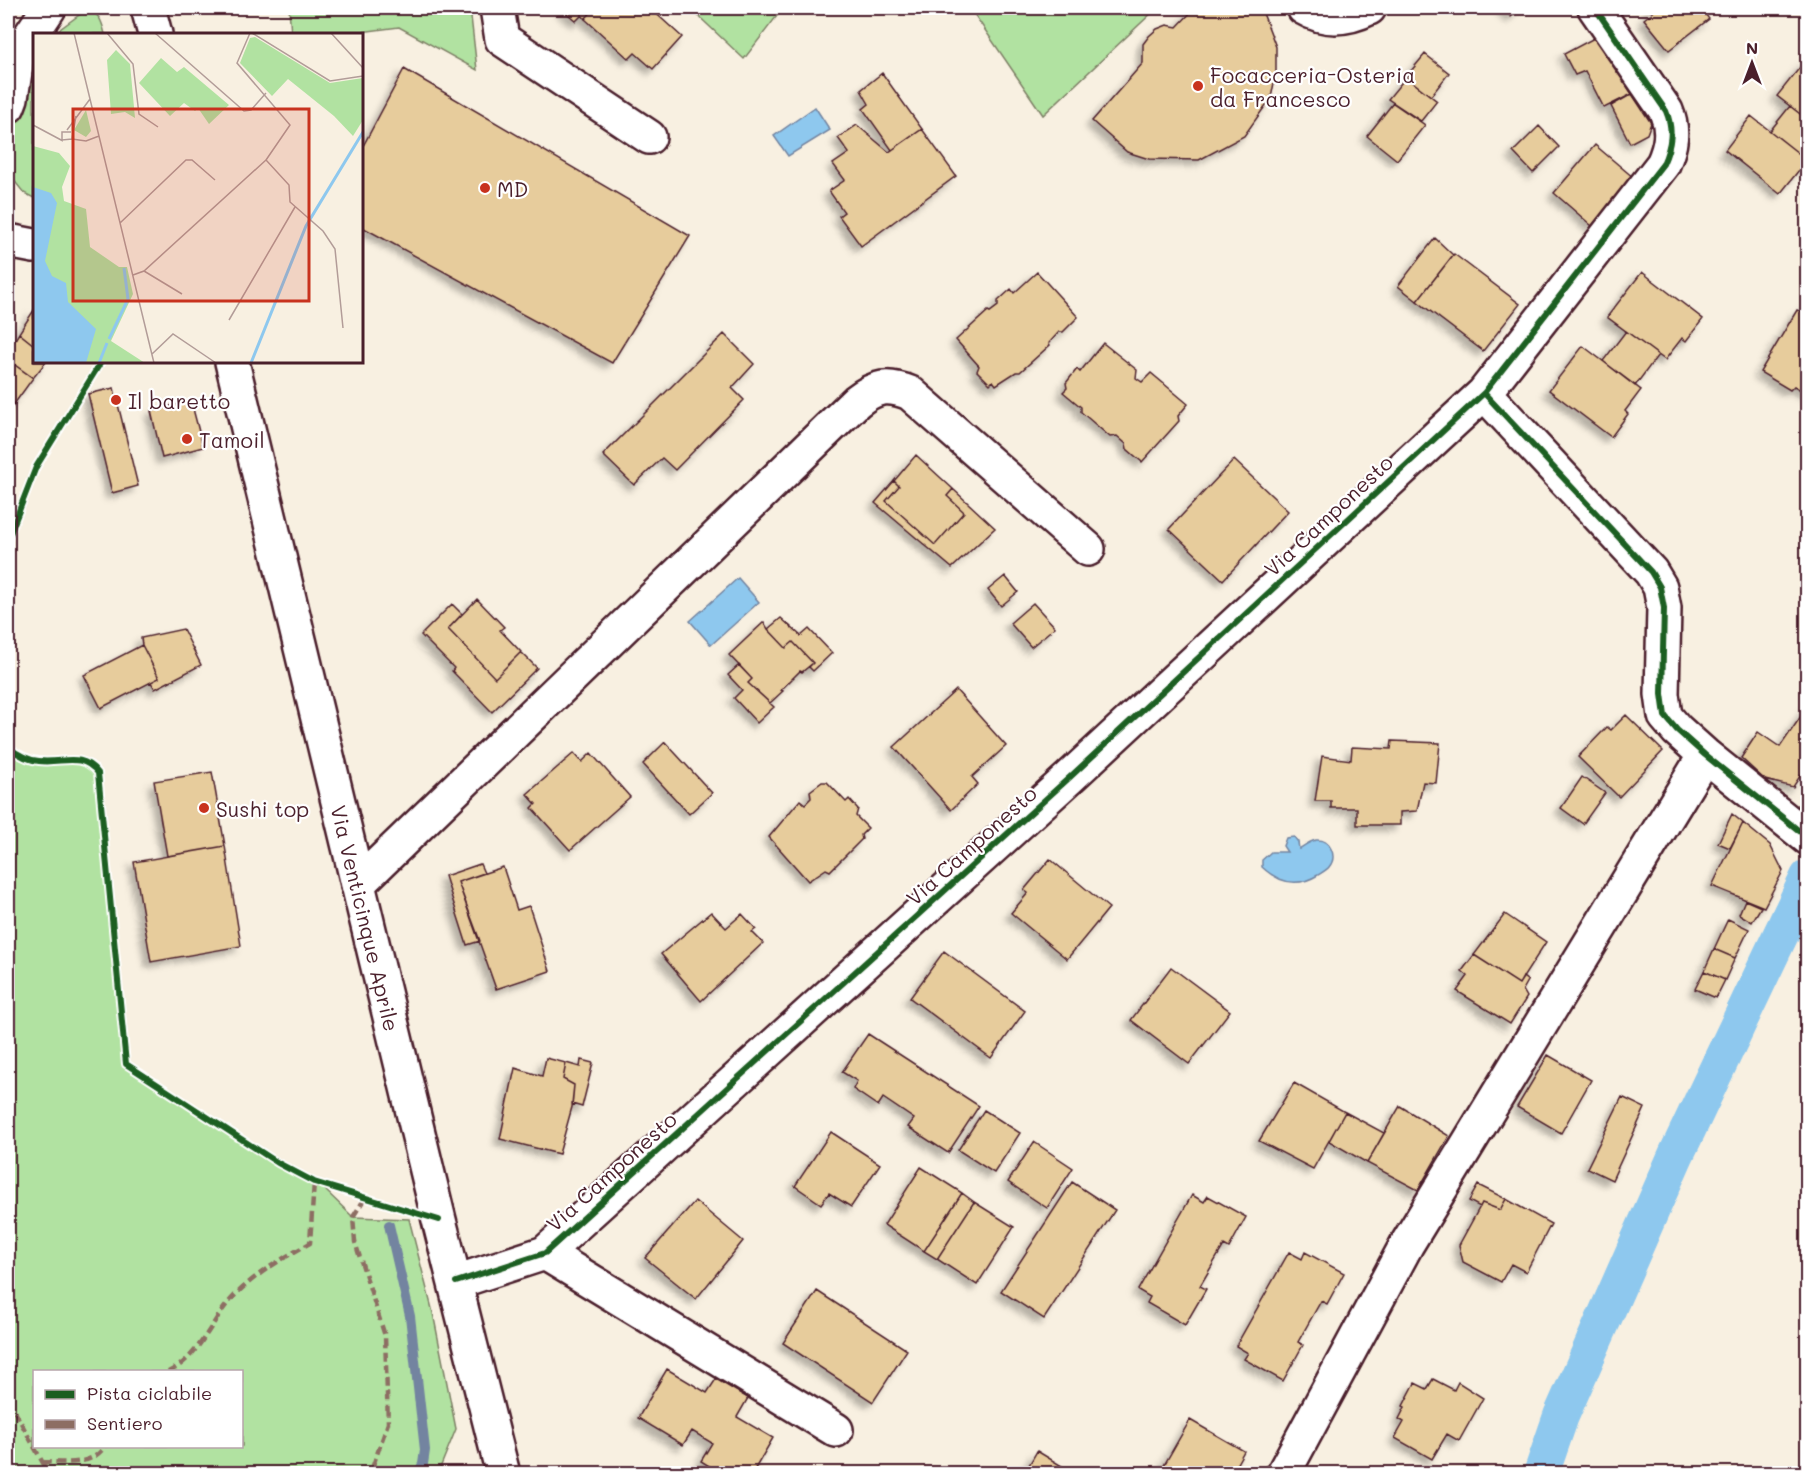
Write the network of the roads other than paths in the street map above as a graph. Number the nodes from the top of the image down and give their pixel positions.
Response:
1 (49, 8) edge
2 (148, 8) edge
3 (497, 8) edge
4 (1304, 8) edge
5 (1369, 8) edge
6 (1595, 8) edge
7 (155, 33) edge
8 (13, 61) edge
9 (8, 106) edge
10 (650, 137) dead end
11 (8, 241) edge
12 (33, 246) edge
13 (232, 363) edge
14 (1484, 393) junction
15 (1088, 549) dead end
16 (1705, 755) junction
17 (1802, 834) edge
18 (358, 884) junction
19 (545, 1253) junction
20 (456, 1282) junction
21 (836, 1430) dead end
22 (503, 1473) edge
23 (1283, 1473) edge

1 - 8 street
2 - 7 street
3 - 10 street
4 - 5 street
6 - 14 street, Via Camponesto
8 - 9 street
11 - 12 street
13 - 18 street, Via Venticinque Aprile
14 - 16 street
14 - 19 street, Via Camponesto
15 - 18 street
16 - 17 street
16 - 23 street
18 - 20 street, Via Venticinque Aprile
19 - 20 street, Via Camponesto
19 - 21 street
20 - 22 street, Via Venticinque Aprile

